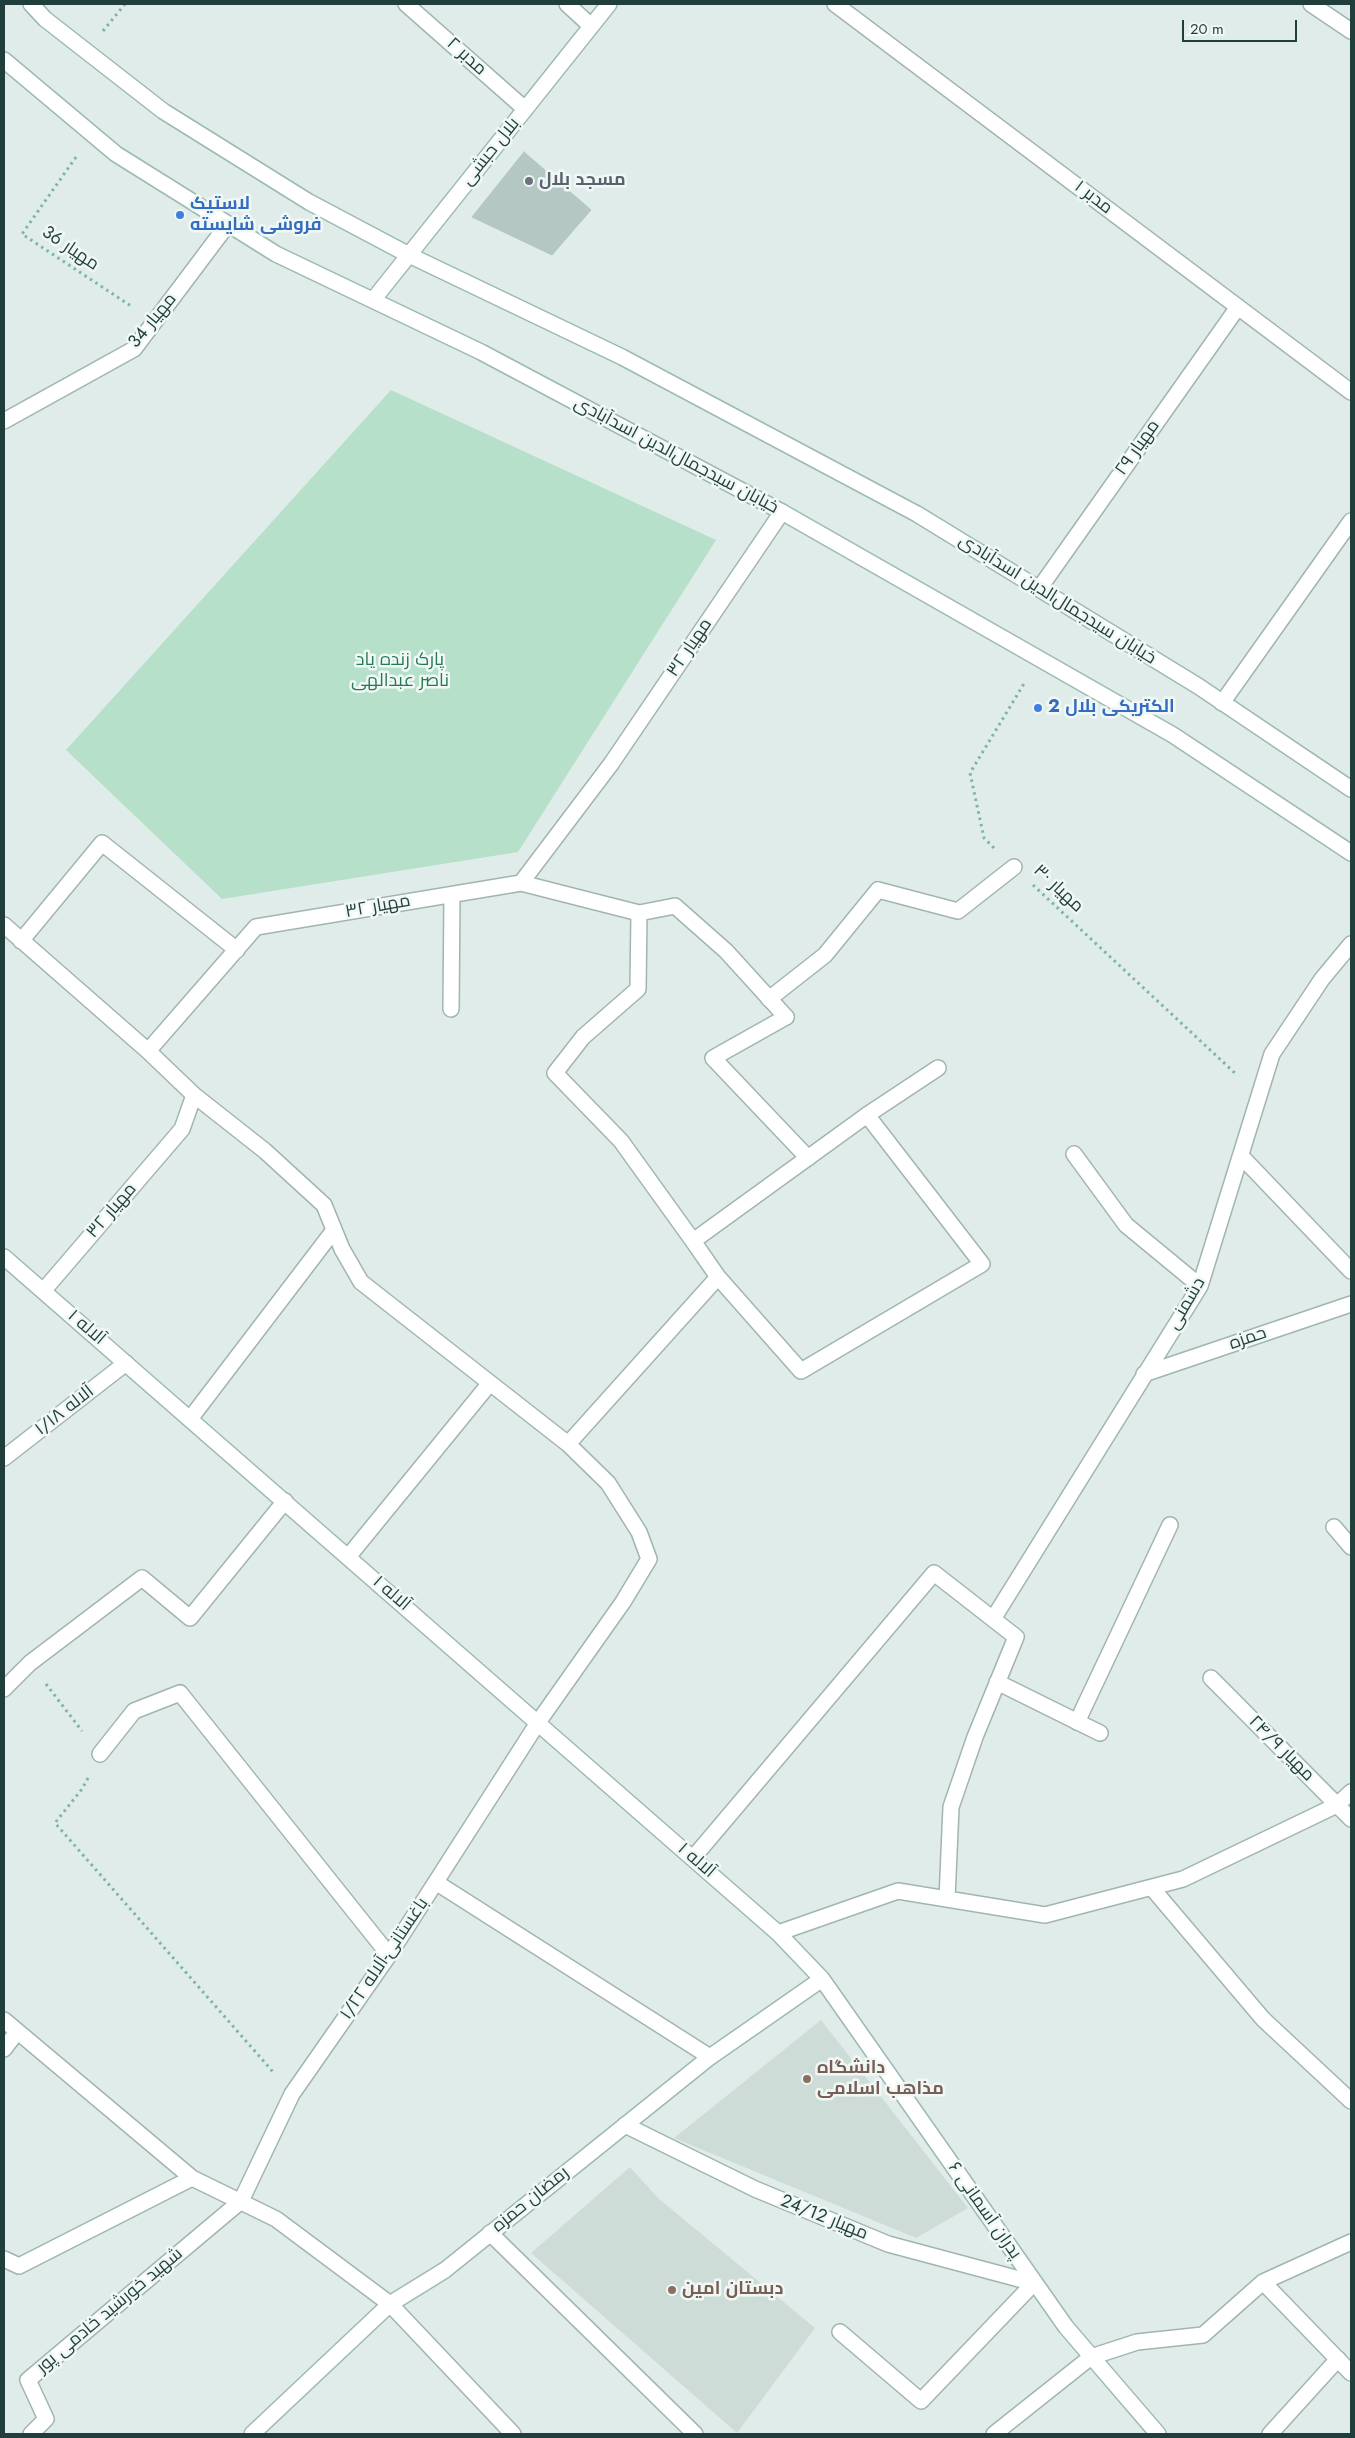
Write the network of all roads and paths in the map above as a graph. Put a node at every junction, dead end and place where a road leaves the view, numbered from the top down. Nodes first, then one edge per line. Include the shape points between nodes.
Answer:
1 (31, 4) edge
2 (125, 4) edge
3 (406, 4) edge
4 (567, 4) edge
5 (609, 4) edge
6 (835, 4) edge
7 (1311, 4) edge
8 (591, 26) junction
9 (1351, 31) edge
10 (87, 52) junction
11 (4, 60) edge
12 (525, 109) junction
13 (92, 134) junction
14 (228, 224) junction
15 (409, 255) junction
16 (373, 300) junction
17 (1238, 307) junction
18 (154, 322) junction
19 (1351, 392) edge
20 (4, 421) edge
21 (782, 512) junction
22 (1351, 521) edge
23 (1039, 589) junction
24 (1039, 659) junction
25 (1222, 703) junction
26 (1351, 789) edge
27 (1351, 853) edge
28 (1014, 867) junction
29 (521, 883) junction
30 (452, 895) junction
31 (639, 913) junction
32 (4, 925) edge
33 (21, 941) junction
34 (1351, 944) edge
35 (237, 950) junction
36 (769, 999) junction
37 (451, 1009) dead end
38 (148, 1051) junction
39 (938, 1068) dead end
40 (194, 1095) junction
41 (1259, 1096) junction
42 (867, 1115) junction
43 (1074, 1154) dead end
44 (1241, 1156) junction
45 (808, 1158) junction
46 (334, 1230) junction
47 (693, 1241) junction
48 (4, 1257) edge
49 (1351, 1271) edge
50 (718, 1277) junction
51 (1200, 1286) junction
52 (44, 1290) junction
53 (1351, 1304) edge
54 (126, 1363) junction
55 (1144, 1374) junction
56 (490, 1383) junction
57 (190, 1419) junction
58 (568, 1444) junction
59 (4, 1458) edge
60 (285, 1501) junction
61 (1170, 1525) dead end
62 (1334, 1526) dead end
63 (1351, 1547) edge
64 (348, 1557) junction
65 (993, 1619) junction
66 (30, 1663) junction
67 (1211, 1678) dead end
68 (997, 1682) junction
69 (4, 1689) edge
70 (538, 1721) junction
71 (1077, 1722) junction
72 (1100, 1733) dead end
73 (100, 1754) junction
74 (1351, 1792) edge
75 (1337, 1804) junction
76 (1351, 1819) edge
77 (693, 1858) junction
78 (437, 1883) junction
79 (1152, 1888) junction
80 (947, 1899) junction
81 (778, 1933) junction
82 (389, 1955) junction
83 (822, 1979) junction
84 (4, 2020) edge
85 (17, 2032) junction
86 (4, 2049) edge
87 (710, 2057) junction
88 (292, 2094) junction
89 (1351, 2101) edge
90 (624, 2125) junction
91 (192, 2178) junction
92 (241, 2201) junction
93 (490, 2234) junction
94 (1351, 2242) edge
95 (4, 2259) edge
96 (1263, 2282) junction
97 (1034, 2283) junction
98 (390, 2304) junction
99 (840, 2332) dead end
100 (1091, 2356) junction
101 (1338, 2359) junction
102 (1351, 2372) edge
103 (31, 2434) edge
104 (252, 2434) edge
105 (513, 2434) edge
106 (695, 2434) edge
107 (994, 2434) edge
108 (1158, 2434) edge
109 (1270, 2434) edge

1 - 10 street, خیابان سیدجمال‌الدین اسدآبادی via 44,19
2 - 10 path
3 - 12 street, مدبر ۲
4 - 8 street
5 - 8 street, بلال حبشی
6 - 17 street, مدبر ۱
7 - 9 street
8 - 12 street, بلال حبشی
10 - 15 street, خیابان سیدجمال‌الدین اسدآبادی via 163,111 309,202
11 - 13 street, خیابان سیدجمال‌الدین اسدآبادی
12 - 15 street, بلال حبشی
13 - 14 street, خیابان سیدجمال‌الدین اسدآبادی via 116,154
13 - 18 path, مهیار 36 via 22,234
14 - 16 street, خیابان سیدجمال‌الدین اسدآبادی via 276,254
14 - 18 street, مهیار 34
15 - 16 street, بلال حبشی
15 - 23 street, خیابان سیدجمال‌الدین اسدآبادی via 622,357 917,514
16 - 21 street, خیابان سیدجمال‌الدین اسدآبادی via 481,352
17 - 19 street, مدبر ۱
17 - 23 street, مهیار ۲۹
18 - 20 street, مهیار 34 via 134,349
21 - 24 street, خیابان سیدجمال‌الدین اسدآبادی
21 - 29 street, مهیار ۳۲ via 610,764
22 - 25 street
23 - 25 street, خیابان سیدجمال‌الدین اسدآبادی
24 - 27 street, خیابان سیدجمال‌الدین اسدآبادی via 1173,735
24 - 28 path, مهیار ۳۰ via 970,773 984,838
25 - 26 street, خیابان سیدجمال‌الدین اسدآبادی
28 - 36 street via 958,911 878,890 825,955
28 - 41 path, مهیار ۳۰
29 - 30 street, مهیار ۳۲
29 - 31 street
30 - 35 street, مهیار ۳۲ via 256,927
30 - 37 street
31 - 36 street via 675,906 726,951
31 - 47 street via 638,989 583,1037 555,1073 621,1141
32 - 33 street
33 - 35 street via 102,843
33 - 38 street
34 - 41 street, دشمنی via 1322,979 1272,1054
35 - 38 street, مهیار ۳۲
36 - 45 street via 786,1017 713,1058
38 - 40 street
39 - 42 street
40 - 46 street via 324,1205
40 - 52 street, مهیار ۳۲ via 182,1129
41 - 44 street, دشمنی
42 - 45 street
42 - 50 street via 982,1264 801,1371
43 - 51 street via 1126,1225
44 - 49 street
44 - 51 street, دشمنی
45 - 47 street
46 - 56 street via 362,1282
46 - 57 street
47 - 50 street
48 - 52 street, آلاله ۱
50 - 58 street
51 - 55 street, دشمنی
52 - 54 street, آلاله ۱
53 - 55 street, حمزه
54 - 57 street, آلاله ۱
54 - 59 street, آلاله ۱/۱۸
55 - 65 street, دشمنی
56 - 58 street
56 - 64 street
57 - 60 street, آلاله ۱
58 - 70 street, باغستانی-آلاله ۱/۲۲ via 608,1483 638,1532 649,1559 624,1602
60 - 64 street, آلاله ۱
60 - 66 street via 190,1618 142,1578
61 - 71 street
62 - 63 street
64 - 70 street, آلاله ۱
65 - 68 street via 1016,1637
65 - 77 street via 934,1573
66 - 69 street
66 - 73 path
67 - 75 street, مهیار ۲۴/۹
68 - 71 street
68 - 80 street via 951,1807
70 - 77 street, آلاله ۱
70 - 78 street, باغستانی-آلاله ۱/۲۲
71 - 72 street
73 - 82 street via 134,1711 180,1693
73 - 88 path via 82,1789 55,1823
74 - 75 street
75 - 76 street, مهیار ۲۴/۹
75 - 79 street via 1183,1879
77 - 81 street, آلاله ۱
78 - 82 street, باغستانی-آلاله ۱/۲۲
78 - 87 street
79 - 80 street via 1044,1915
79 - 89 street via 1263,2019
80 - 81 street via 898,1891
81 - 83 street, آلاله ۱
82 - 88 street, باغستانی-آلاله ۱/۲۲
83 - 87 street, رمضان حمزه
83 - 97 street, پدران آسمانی ۶
84 - 85 street
85 - 86 street
85 - 91 street
87 - 90 street, رمضان حمزه
88 - 92 street, باغستانی-آلاله ۱/۲۲
90 - 93 street, رمضان حمزه
90 - 97 street, مهیار 24/12 via 755,2189 888,2244
91 - 92 street
91 - 95 street via 19,2266
92 - 98 street via 276,2219
92 - 103 street, شهید خورشید خادمی پور via 28,2380 46,2419
93 - 98 street, رمضان حمزه via 445,2270
93 - 106 street
94 - 96 street
96 - 100 street via 1203,2335 1137,2342
96 - 101 street
97 - 99 street via 920,2401
97 - 100 street, پدران آسمانی ۶
98 - 104 street, رمضان حمزه
98 - 105 street
100 - 107 street
100 - 108 street, پدران آسمانی ۶
101 - 102 street
101 - 109 street

